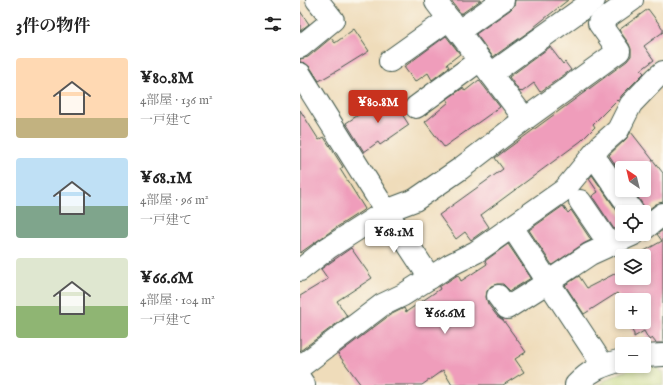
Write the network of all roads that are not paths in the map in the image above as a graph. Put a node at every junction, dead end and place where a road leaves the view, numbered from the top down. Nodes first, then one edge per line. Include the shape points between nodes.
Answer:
1 (316, 0) edge
2 (439, 0) edge
3 (502, 0) edge
4 (594, 0) edge
5 (632, 0) edge
6 (604, 8) edge
7 (454, 25) junction
8 (300, 47) edge
9 (390, 61) dead end
10 (485, 67) junction
11 (663, 72) edge
12 (300, 74) edge
13 (416, 107) dead end
14 (524, 119) junction
15 (593, 155) junction
16 (580, 201) dead end
17 (628, 205) edge
18 (386, 211) junction
19 (663, 214) edge
20 (651, 223) edge
21 (512, 227) junction
22 (619, 241) edge
23 (610, 245) junction
24 (300, 270) edge
25 (430, 278) junction
26 (548, 282) junction
27 (498, 296) dead end
28 (663, 355) edge
29 (651, 356) edge
30 (612, 363) edge
31 (300, 367) edge
32 (300, 379) edge
33 (304, 385) edge
34 (576, 385) edge

1 - 8 street via 333,20
2 - 7 street via 436,2
3 - 7 street
4 - 10 street
5 - 6 street
6 - 14 street via 599,23 619,51
7 - 9 street
7 - 10 street
10 - 13 street
10 - 14 street
11 - 15 street via 631,104 618,130
12 - 18 street
14 - 18 street via 415,200
15 - 17 street
15 - 21 street via 564,190
16 - 23 street
18 - 24 street via 328,248
18 - 25 street
19 - 20 street
21 - 25 street via 476,252
21 - 26 street
22 - 23 street
23 - 26 street via 590,254
25 - 31 street via 382,305
26 - 27 street via 507,308
26 - 30 street
28 - 29 street
30 - 34 street
32 - 33 street

